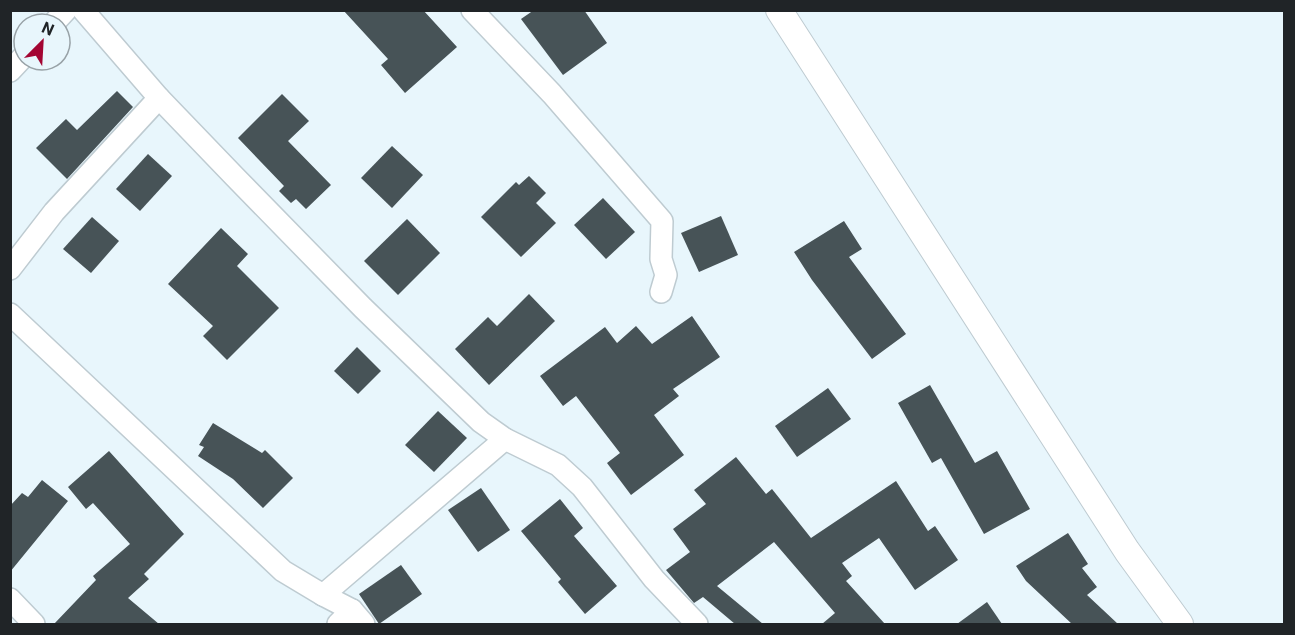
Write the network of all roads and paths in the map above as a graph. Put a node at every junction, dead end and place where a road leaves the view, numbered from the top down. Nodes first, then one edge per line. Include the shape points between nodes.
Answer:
1 (83, 10) edge
2 (472, 10) edge
3 (779, 10) edge
4 (159, 98) junction
5 (10, 269) edge
6 (662, 292) dead end
7 (10, 314) edge
8 (506, 439) junction
9 (323, 595) junction
10 (10, 600) edge
11 (352, 620) edge
12 (34, 624) edge
13 (697, 624) edge
14 (1180, 624) edge

1 - 4 street
2 - 6 street via 552,94 662,221 661,260 666,275
3 - 14 street via 1127,550
4 - 5 street via 54,212
4 - 8 street via 363,308 481,422
7 - 9 street via 283,571
8 - 9 street
8 - 13 street via 558,465 582,487 654,579
9 - 11 street
10 - 12 street

